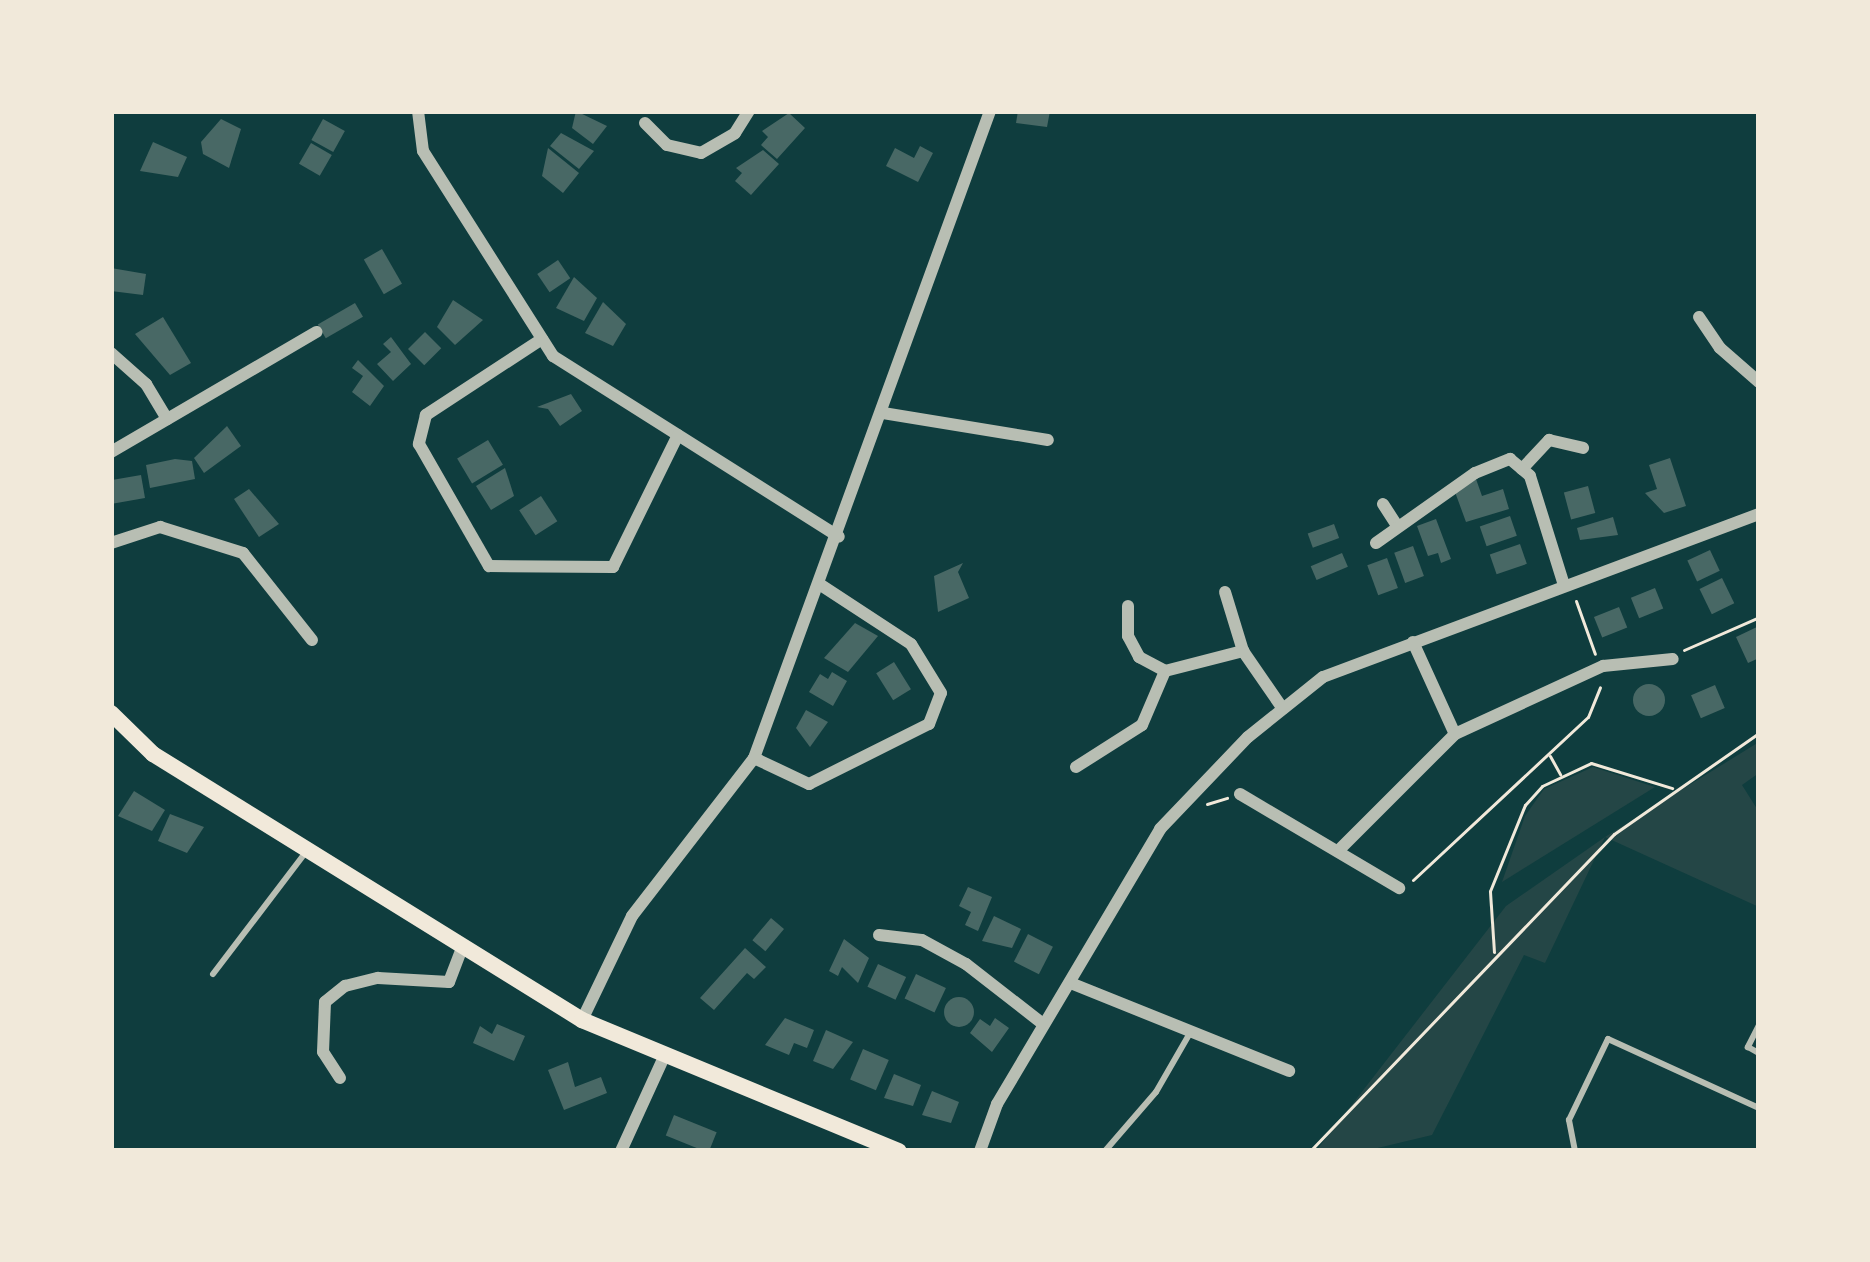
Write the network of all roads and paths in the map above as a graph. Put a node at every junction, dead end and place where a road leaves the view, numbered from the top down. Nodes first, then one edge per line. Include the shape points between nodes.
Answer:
1 (418, 111) edge
2 (749, 111) edge
3 (990, 111) edge
4 (645, 123) dead end
5 (1700, 316) dead end
6 (316, 332) dead end
7 (542, 339) junction
8 (111, 353) edge
9 (1759, 382) edge
10 (883, 413) junction
11 (167, 419) junction
12 (678, 435) junction
13 (1048, 440) dead end
14 (1583, 448) dead end
15 (111, 452) edge
16 (1522, 469) junction
17 (1382, 504) dead end
18 (1759, 514) edge
19 (1398, 527) junction
20 (839, 537) junction
21 (111, 543) edge
22 (1376, 543) dead end
23 (1567, 584) junction
24 (820, 585) junction
25 (1226, 592) dead end
26 (1128, 606) dead end
27 (1759, 617) edge
28 (312, 640) dead end
29 (1413, 642) junction
30 (1243, 651) junction
31 (1673, 659) joint
32 (1600, 668) junction
33 (1165, 671) junction
34 (1283, 709) junction
35 (111, 713) edge
36 (1759, 733) edge
37 (1455, 734) junction
38 (1550, 754) junction
39 (754, 758) junction
40 (1076, 767) dead end
41 (1560, 775) junction
42 (1672, 788) junction
43 (1240, 794) dead end
44 (1341, 848) junction
45 (306, 852) junction
46 (1399, 889) joint
47 (879, 935) dead end
48 (461, 951) junction
49 (1494, 954) junction
50 (213, 974) dead end
51 (1073, 984) junction
52 (582, 1020) junction
53 (1043, 1024) junction
54 (1759, 1025) edge
55 (1190, 1033) junction
56 (1759, 1053) edge
57 (665, 1055) junction
58 (1289, 1071) dead end
59 (340, 1078) dead end
60 (1759, 1108) edge
61 (621, 1151) edge
62 (899, 1151) edge
63 (980, 1151) edge
64 (1105, 1151) edge
65 (1310, 1151) edge
66 (1575, 1151) edge

1 - 7 street via 423,151
2 - 4 street via 721,146 701,153 667,145
3 - 10 street
5 - 9 street via 1720,348
6 - 11 street
7 - 12 street via 554,356
7 - 12 street via 426,415 419,444 489,566 613,567
8 - 11 street via 146,384
10 - 13 street
10 - 20 street
11 - 15 street
12 - 20 street
14 - 16 street via 1549,440
16 - 19 street via 1510,459 1475,472
16 - 23 street
17 - 19 street
18 - 23 street
19 - 22 street
20 - 24 street
21 - 28 street via 160,527 243,553
23 - 29 street
23 - 32 path
24 - 39 street
24 - 39 street via 911,644 941,692 929,724 809,784
25 - 30 street
26 - 33 street via 1128,636 1139,656
27 - 31 path
29 - 34 street via 1323,677
29 - 37 street
30 - 33 street
30 - 34 street
31 - 32 street
32 - 37 street
32 - 38 path via 1588,717
33 - 40 street via 1142,725
34 - 51 street via 1160,829
35 - 45 main road via 153,754
36 - 42 path
37 - 44 street
38 - 41 path
38 - 46 path via 1432,868
39 - 52 street via 632,916
41 - 42 path via 1592,764
41 - 49 path via 1525,805 1490,891
42 - 49 path
43 - 44 street via 1269,818
44 - 46 street
45 - 48 main road
45 - 50 lane
47 - 53 street via 922,940
48 - 52 main road
48 - 59 street via 449,982 378,978 345,986 326,1002 323,1052
49 - 65 path
51 - 53 street
51 - 55 street
52 - 57 main road
53 - 63 street
54 - 56 lane via 1748,1047
55 - 58 street
55 - 64 lane via 1156,1092
57 - 61 street
57 - 62 main road
60 - 66 lane via 1608,1039 1569,1120

